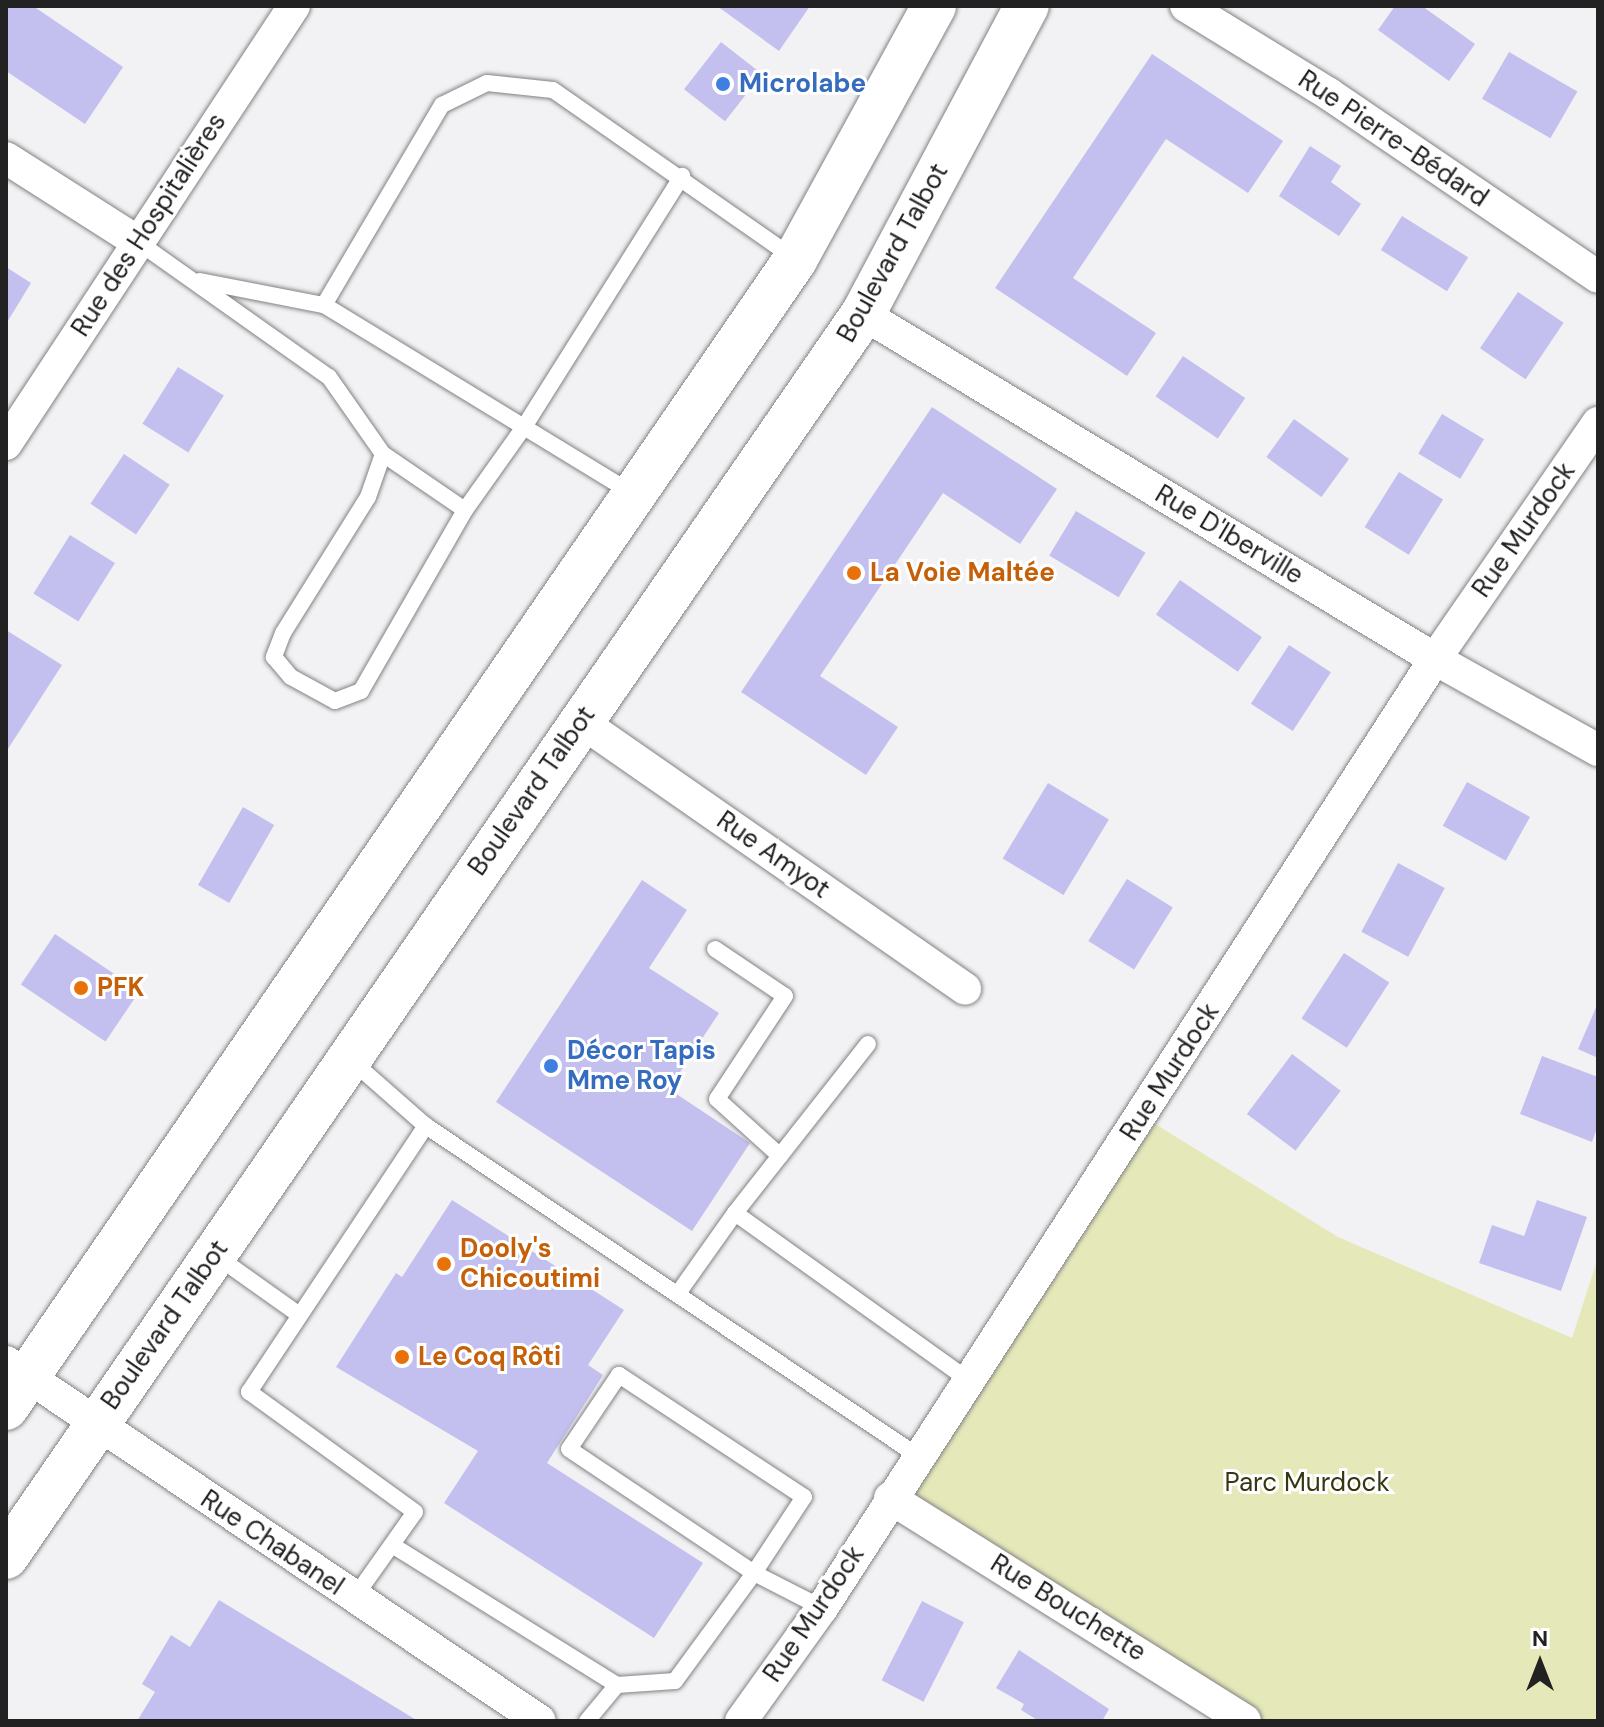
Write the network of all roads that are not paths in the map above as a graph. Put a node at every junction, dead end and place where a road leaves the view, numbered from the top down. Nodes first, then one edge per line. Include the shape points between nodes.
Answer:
1 (294, 6) edge
2 (934, 6) edge
3 (1027, 6) edge
4 (1186, 6) edge
5 (6, 158) edge
6 (682, 176) junction
7 (138, 242) junction
8 (795, 260) junction
9 (1598, 277) edge
10 (196, 280) junction
11 (324, 305) junction
12 (863, 314) junction
13 (1598, 423) edge
14 (524, 427) junction
15 (6, 444) edge
16 (383, 454) junction
17 (634, 494) junction
18 (465, 510) junction
19 (1435, 659) junction
20 (580, 721) junction
21 (1598, 750) edge
22 (715, 949) dead end
23 (965, 989) dead end
24 (868, 1044) dead end
25 (349, 1058) junction
26 (426, 1126) junction
27 (780, 1156) junction
28 (735, 1213) junction
29 (214, 1254) junction
30 (679, 1292) junction
31 (298, 1314) junction
32 (968, 1380) junction
33 (13, 1382) edge
34 (97, 1423) junction
35 (918, 1456) junction
36 (890, 1498) junction
37 (392, 1545) junction
38 (6, 1557) edge
39 (754, 1573) junction
40 (354, 1598) junction
41 (822, 1608) junction
42 (617, 1685) junction
43 (540, 1721) edge
44 (587, 1721) edge
45 (741, 1721) edge
46 (1245, 1721) edge

1 - 7 street, Rue des Hospitalières
2 - 8 main road
3 - 12 main road, Boulevard Talbot
4 - 9 street, Rue Pierre-Bédard via 1329,94
5 - 7 street
6 - 8 lane
6 - 11 lane via 553,90 487,83 442,105
6 - 14 lane
7 - 10 lane
7 - 15 street, Rue des Hospitalières
8 - 17 main road
10 - 11 lane
10 - 16 lane via 329,377
11 - 14 lane
12 - 19 street, Rue D'Iberville
12 - 20 main road, Boulevard Talbot
13 - 19 street, Rue Murdock
14 - 17 lane
14 - 18 lane
16 - 18 lane
16 - 18 lane via 368,497 283,633 274,657 291,677 335,701 361,691
17 - 33 main road
19 - 21 street, Rue D'Iberville
19 - 32 street, Rue Murdock
20 - 23 street, Rue Amyot
20 - 25 main road, Boulevard Talbot
22 - 27 lane via 785,996 717,1099
24 - 27 lane
25 - 26 lane
25 - 29 main road, Boulevard Talbot
26 - 30 lane
26 - 31 lane
27 - 28 lane
28 - 30 lane
28 - 32 lane
29 - 31 lane
29 - 34 main road, Boulevard Talbot
30 - 35 lane
31 - 37 lane via 249,1392 415,1512
32 - 35 street, Rue Murdock
33 - 34 street, Rue Chabanel
34 - 38 main road, Boulevard Talbot
34 - 40 street, Rue Chabanel
35 - 36 street, Rue Murdock
36 - 41 street, Rue Murdock
36 - 46 street, Rue Bouchette
37 - 40 lane
37 - 42 lane
39 - 39 lane via 569,1449 619,1375 804,1497
39 - 41 lane
39 - 42 lane via 675,1681
40 - 43 street, Rue Chabanel
41 - 45 street, Rue Murdock
42 - 44 lane

